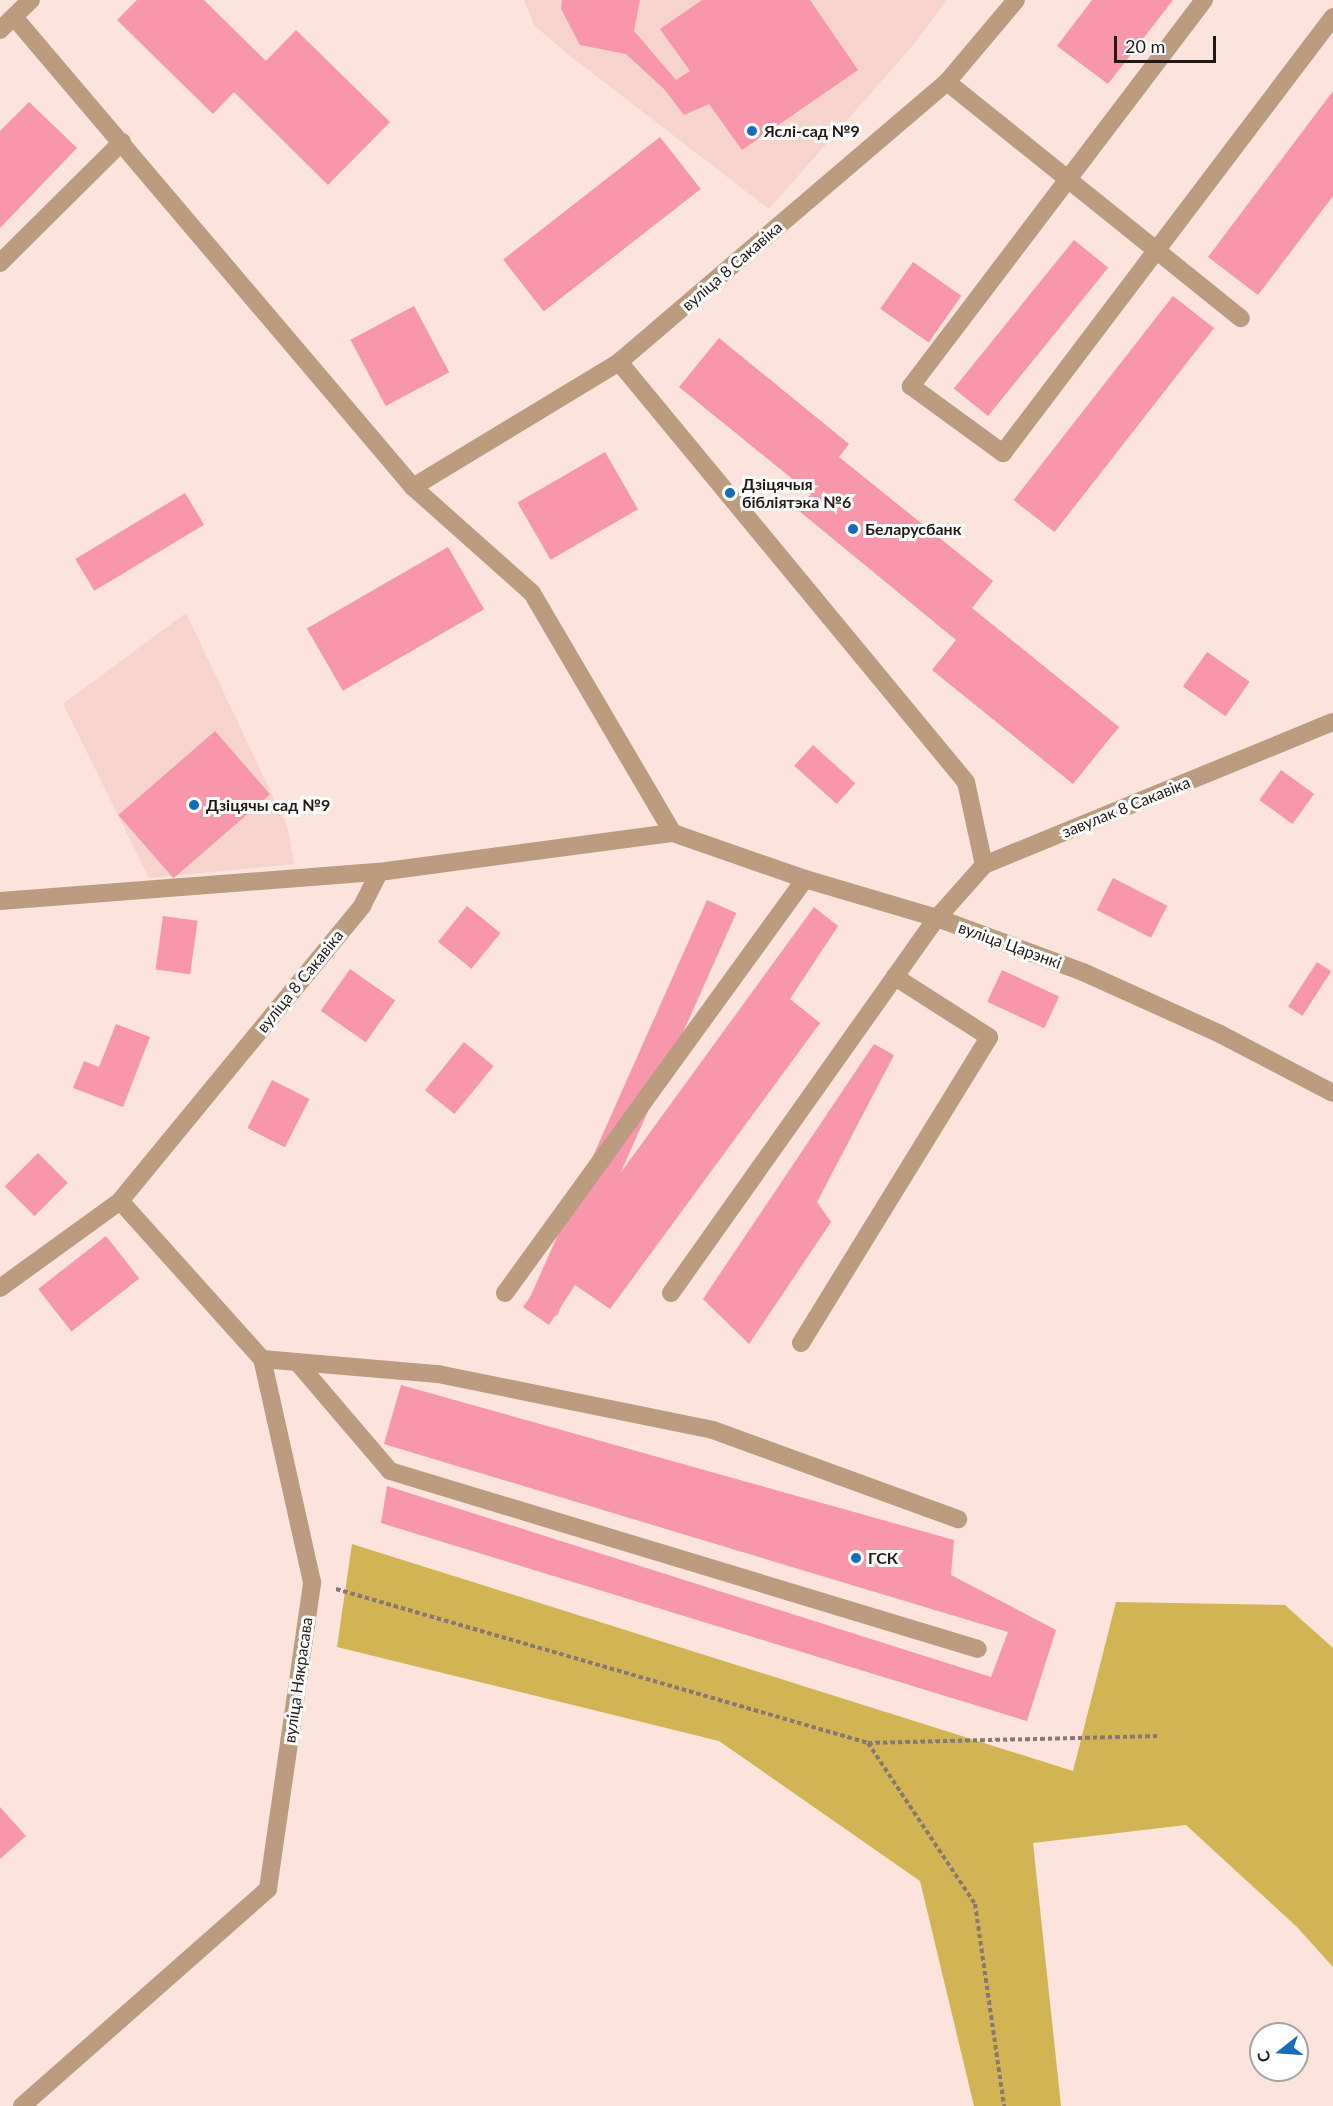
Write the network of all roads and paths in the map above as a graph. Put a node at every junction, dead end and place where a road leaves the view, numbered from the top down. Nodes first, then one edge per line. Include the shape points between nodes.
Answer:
1 (31, 0) edge
2 (1016, 0) edge
3 (1204, 0) edge
4 (14, 17) junction
5 (1333, 17) edge
6 (0, 30) edge
7 (947, 82) junction
8 (122, 142) junction
9 (1069, 180) junction
10 (1158, 251) junction
11 (0, 263) edge
12 (1241, 318) dead end
13 (619, 362) junction
14 (412, 488) junction
15 (1333, 722) edge
16 (673, 833) junction
17 (984, 865) junction
18 (379, 872) junction
19 (805, 879) junction
20 (0, 901) edge
21 (937, 918) junction
22 (895, 977) junction
23 (1333, 1093) edge
24 (120, 1201) junction
25 (0, 1288) edge
26 (505, 1293) dead end
27 (671, 1293) dead end
28 (801, 1343) dead end
29 (262, 1359) junction
30 (297, 1362) junction
31 (958, 1519) dead end
32 (312, 1582) junction
33 (978, 1649) dead end
34 (1160, 1736) dead end
35 (868, 1743) junction
36 (22, 2106) edge
37 (1004, 2106) edge

1 - 4 street
2 - 7 street, вуліца 8 Сакавіка
3 - 9 street
4 - 6 street
4 - 8 street
5 - 10 street
7 - 9 street
7 - 13 street, вуліца 8 Сакавіка
8 - 11 street
8 - 14 street
9 - 10 street
9 - 10 street via 911,386 1003,453
10 - 12 street
13 - 14 street, вуліца 8 Сакавіка
13 - 17 street via 966,782
14 - 16 street via 532,593
15 - 17 street, завулак 8 Сакавіка
16 - 18 street
16 - 19 street, вуліца Царэнкі
17 - 21 street, завулак 8 Сакавіка
18 - 20 street
18 - 24 street, вуліца 8 Сакавіка via 362,906
19 - 21 street, вуліца Царэнкі
19 - 26 street
21 - 22 street, завулак 8 Сакавіка
21 - 23 street, вуліца Царэнкі via 1083,972 1220,1034
22 - 27 street, завулак 8 Сакавіка
22 - 28 street via 989,1037
24 - 25 street, вуліца 8 Сакавіка
24 - 29 street, вуліца Някрасава
29 - 30 street
29 - 32 street, вуліца Някрасава
30 - 31 street via 438,1374 712,1430
30 - 33 street via 390,1471
32 - 35 path
32 - 36 street, вуліца Някрасава via 268,1889
34 - 35 path
35 - 37 path via 975,1904

